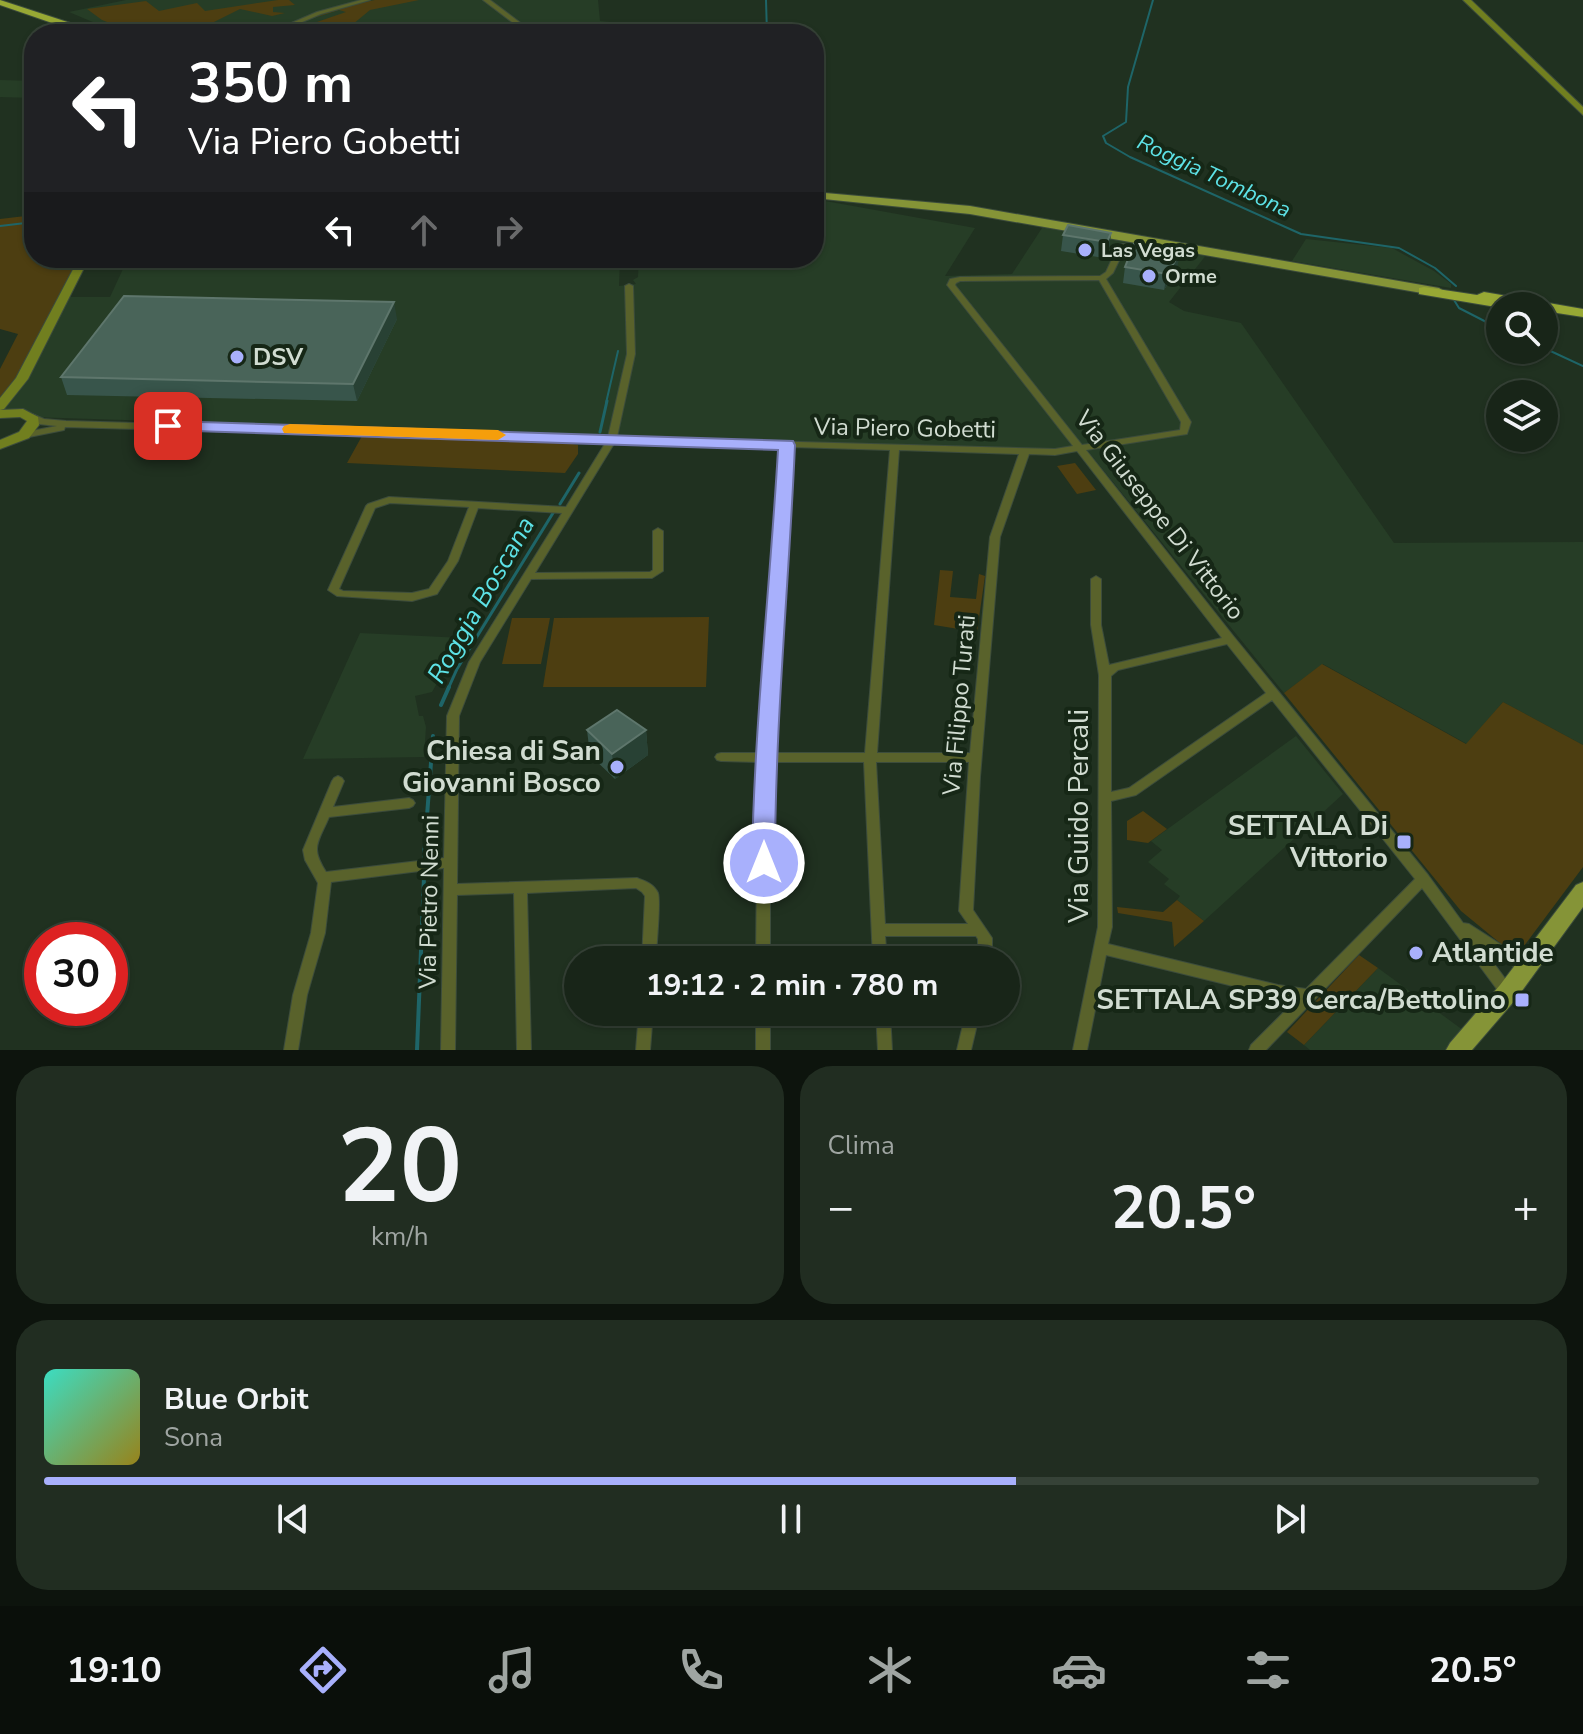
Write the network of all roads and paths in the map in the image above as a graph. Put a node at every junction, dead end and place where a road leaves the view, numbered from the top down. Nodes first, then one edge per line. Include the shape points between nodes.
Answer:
1 (367, 0) edge
2 (486, 0) edge
3 (1467, 0) edge
4 (0, 2) edge
5 (0, 10) edge
6 (45, 21) junction
7 (47, 24) edge
8 (49, 24) edge
9 (53, 24) edge
10 (56, 24) edge
11 (293, 24) edge
12 (518, 24) edge
13 (1583, 112) edge
14 (824, 196) edge
15 (1075, 229) junction
16 (1122, 246) junction
17 (1193, 250) junction
18 (79, 268) edge
19 (1102, 278) junction
20 (629, 286) dead end
21 (1424, 291) junction
22 (1484, 296) joint
23 (1486, 302) edge
24 (1558, 314) edge
25 (1583, 315) edge
26 (22, 379) junction
27 (0, 406) edge
28 (0, 414) edge
29 (26, 414) junction
30 (105, 424) junction
31 (565, 438) junction
32 (12, 440) edge
33 (612, 440) junction
34 (787, 445) junction
35 (895, 448) junction
36 (1081, 449) junction
37 (1025, 451) junction
38 (0, 453) edge
39 (601, 458) junction
40 (475, 504) junction
41 (568, 510) junction
42 (658, 531) dead end
43 (527, 576) junction
44 (1096, 579) dead end
45 (1230, 640) junction
46 (1105, 675) junction
47 (1274, 693) junction
48 (721, 757) dead end
49 (764, 758) junction
50 (870, 758) junction
51 (976, 758) junction
52 (338, 781) dead end
53 (1105, 798) junction
54 (409, 803) dead end
55 (325, 813) junction
56 (452, 862) junction
57 (324, 878) junction
58 (1423, 879) junction
59 (520, 887) junction
60 (452, 890) junction
61 (1583, 891) edge
62 (1457, 924) junction
63 (879, 930) junction
64 (980, 930) junction
65 (650, 946) edge
66 (763, 946) edge
67 (880, 946) edge
68 (987, 946) edge
69 (1103, 948) junction
70 (1526, 968) junction
71 (1508, 992) junction
72 (1309, 996) junction
73 (645, 1026) edge
74 (763, 1026) edge
75 (884, 1026) edge
76 (970, 1026) edge
77 (291, 1050) edge
78 (448, 1050) edge
79 (524, 1050) edge
80 (643, 1050) edge
81 (763, 1050) edge
82 (885, 1050) edge
83 (964, 1050) edge
84 (1080, 1050) edge
85 (1256, 1050) edge
86 (1458, 1050) edge

1 - 11 street
2 - 12 street
3 - 13 main road
4 - 6 highway
5 - 6 highway
6 - 7 highway
6 - 8 highway
6 - 9 highway
6 - 10 highway
14 - 15 main road via 970,210
15 - 16 street via 1116,239
15 - 17 main road
16 - 17 street
16 - 19 street
17 - 21 main road
18 - 26 main road
19 - 36 street, Via Piero Gobetti via 1187,430
19 - 36 street, Via Giuseppe Di Vittorio via 951,283
20 - 33 street, Via Pietro Nenni via 631,354
21 - 22 main road
21 - 23 highway
22 - 25 highway
24 - 25 highway
26 - 27 main road
26 - 29 main road via 16,406
28 - 29 main road
29 - 30 street via 49,422
29 - 32 main road via 33,425
30 - 31 street, Via Piero Gobetti
30 - 32 street via 42,430
31 - 33 street, Via Piero Gobetti
31 - 39 street via 590,444
32 - 38 main road
33 - 34 street, Via Piero Gobetti
33 - 39 street, Via Pietro Nenni
34 - 35 street, Via Piero Gobetti
34 - 49 street
35 - 37 street, Via Piero Gobetti
35 - 50 street
36 - 37 street, Via Piero Gobetti
36 - 45 street, Via Giuseppe Di Vittorio
37 - 51 street, Via Filippo Turati via 995,537
39 - 41 street, Via Pietro Nenni
40 - 40 street via 453,561 433,592 412,597 333,590 367,513 379,501
40 - 41 street
41 - 43 street, Via Pietro Nenni
42 - 43 street via 658,571 652,575
43 - 56 street, Via Pietro Nenni via 475,662 453,716
44 - 46 street, Via Guido Percali via 1096,625
45 - 46 street via 1114,667
45 - 47 street, Via Giuseppe Di Vittorio
46 - 53 street, Via Guido Percali
47 - 53 street via 1132,792
47 - 58 street, Via Giuseppe Di Vittorio
48 - 49 street
49 - 50 street
49 - 66 street
50 - 51 street
50 - 63 street
51 - 64 street, Via Filippo Turati via 965,899 966,911
52 - 55 street
53 - 69 street, Via Guido Percali
54 - 55 street
55 - 57 street via 309,850
56 - 57 street
56 - 60 street, Via Pietro Nenni
57 - 77 street via 318,933
58 - 62 street, Via Giuseppe Di Vittorio
58 - 72 street
59 - 60 street
59 - 65 street via 623,881 642,885 652,900
59 - 79 street
60 - 78 street, Via Pietro Nenni
61 - 70 main road
62 - 70 street, Via Giuseppe Di Vittorio
62 - 71 street, Via Giuseppe Di Vittorio
63 - 64 street
63 - 67 street
64 - 68 street, Via Filippo Turati
69 - 72 street
69 - 84 street, Via Guido Percali
70 - 71 main road
71 - 86 main road
72 - 85 street
73 - 80 street
74 - 81 street
75 - 82 street
76 - 83 street

